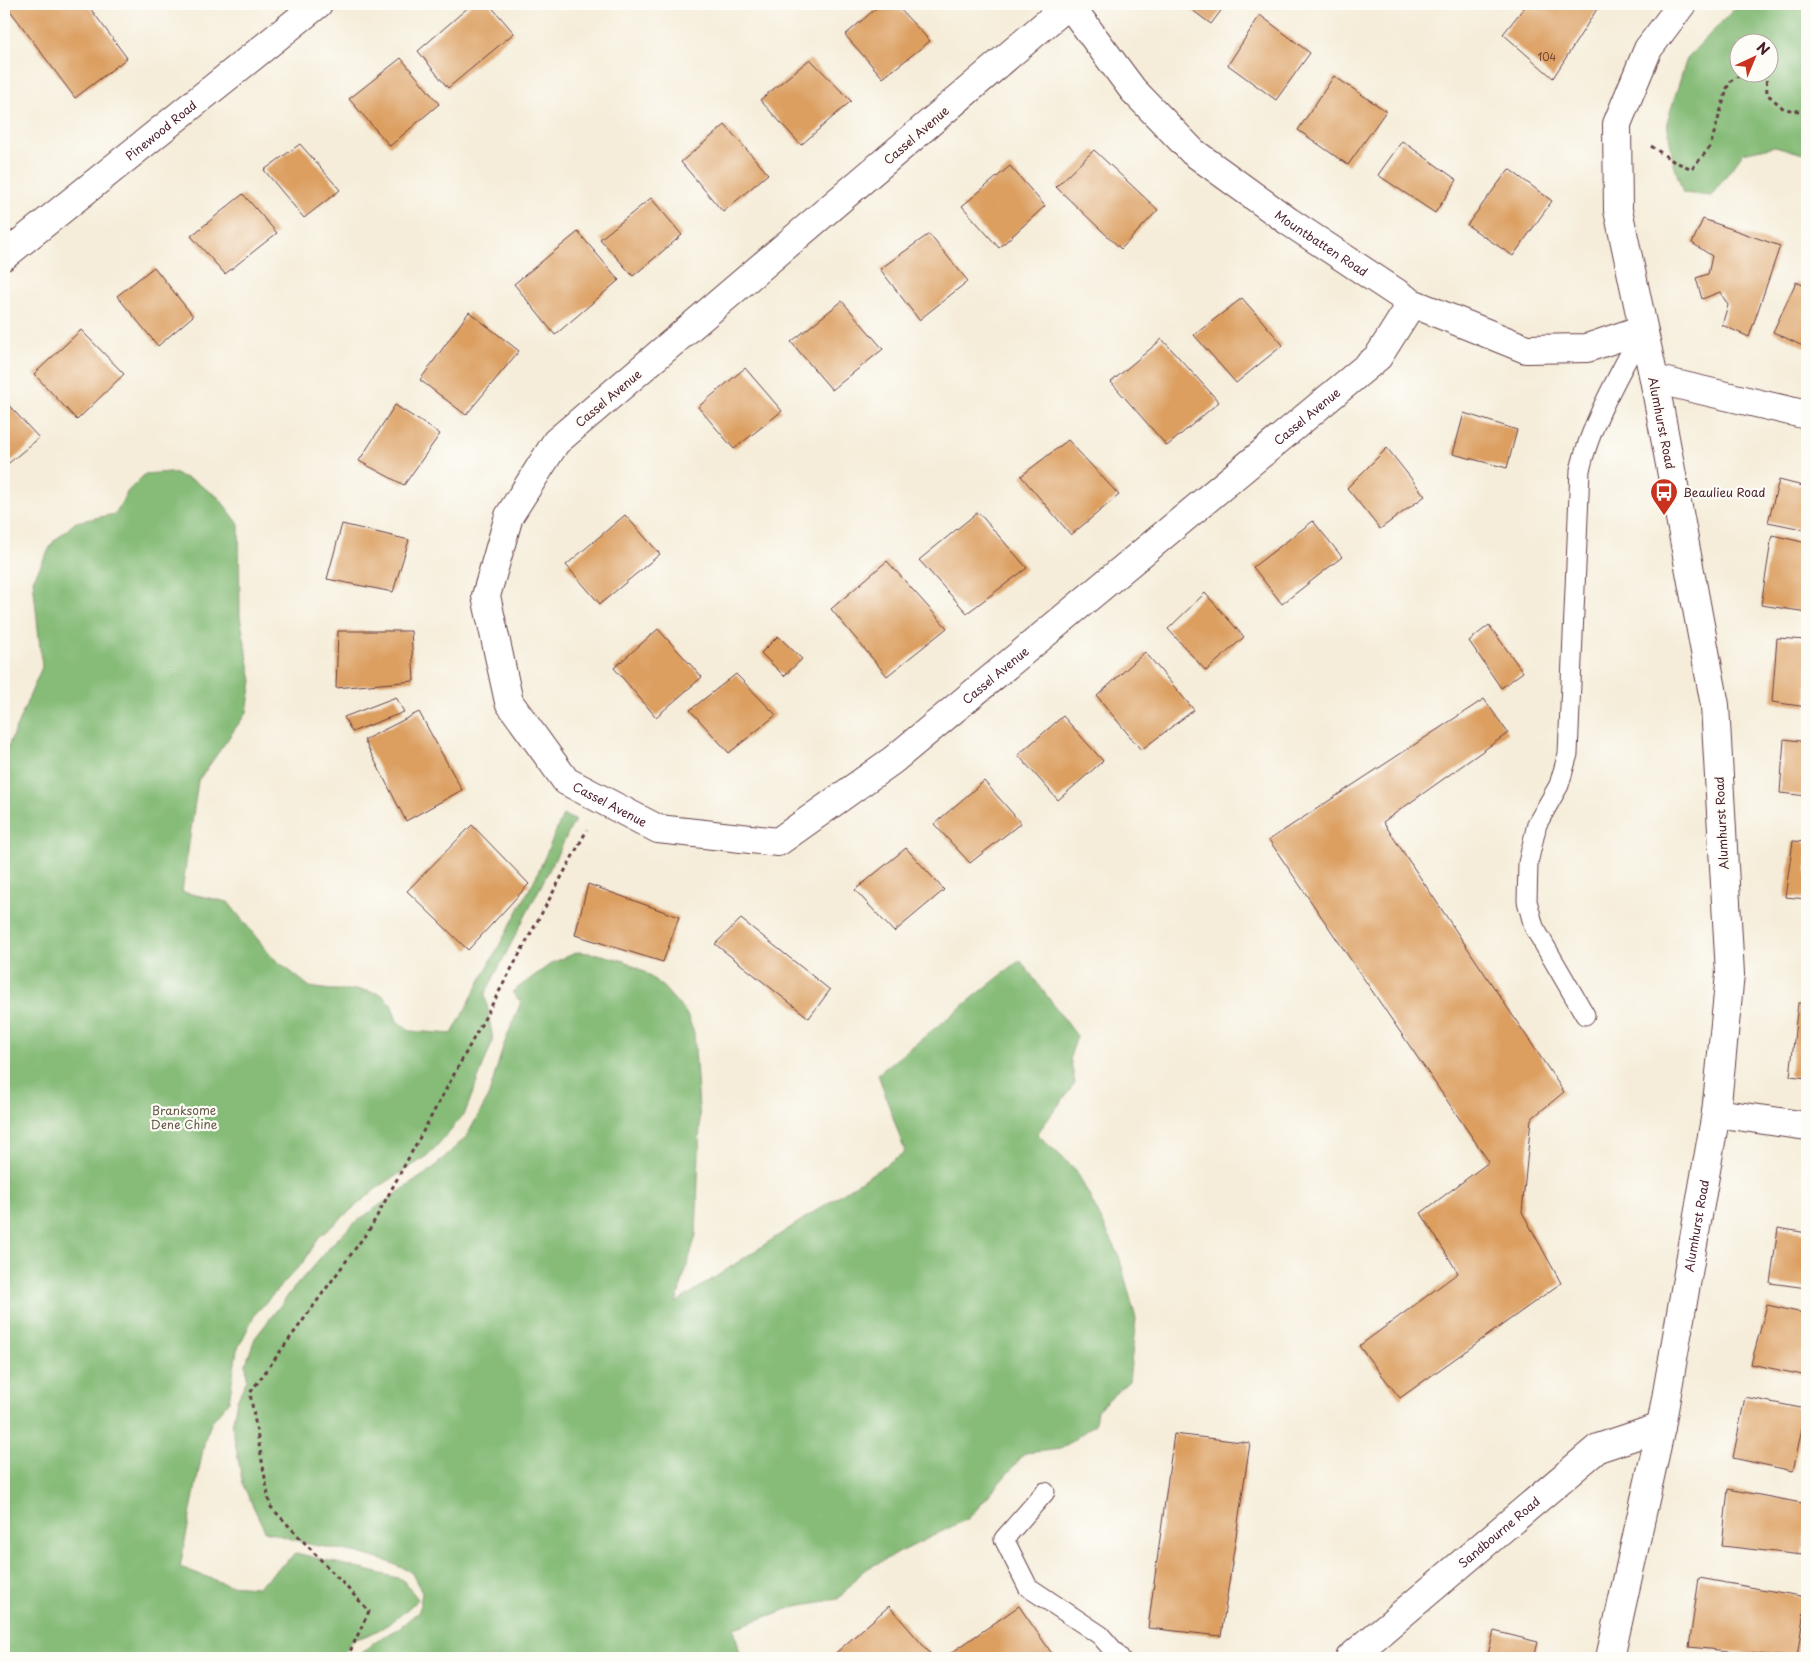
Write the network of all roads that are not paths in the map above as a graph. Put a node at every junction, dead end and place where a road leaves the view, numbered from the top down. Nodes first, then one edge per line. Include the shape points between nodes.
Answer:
1 (318, 4) edge
2 (1069, 4) edge
3 (1682, 4) edge
4 (4, 256) edge
5 (1412, 302) junction
6 (1643, 329) junction
7 (1654, 379) junction
8 (1807, 415) edge
9 (1585, 1015) dead end
10 (1716, 1113) junction
11 (1807, 1126) edge
12 (1661, 1427) junction
13 (1045, 1492) dead end
14 (1120, 1658) edge
15 (1350, 1658) edge
16 (1610, 1658) edge

1 - 4 street, Pinewood Road
2 - 5 street, Mountbatten Road via 1133,90 1194,152 1288,221
2 - 5 street, Cassel Avenue via 556,442 509,516 486,596 509,702 566,781 658,829 778,842 893,760 1378,358
3 - 6 street, Alumhurst Road via 1648,49 1617,124 1618,210
5 - 6 street, Mountbatten Road via 1526,349 1587,348
6 - 7 street, Alumhurst Road
6 - 9 lane via 1596,420 1580,470 1568,754 1559,785 1537,824 1528,863 1527,901 1534,927
7 - 8 street
7 - 10 street, Alumhurst Road via 1715,704 1730,974
10 - 11 street
10 - 12 street, Alumhurst Road
12 - 15 street, Sandbourne Road via 1598,1448
12 - 16 street, Alumhurst Road
13 - 14 lane via 1004,1539 1028,1587 1100,1635

